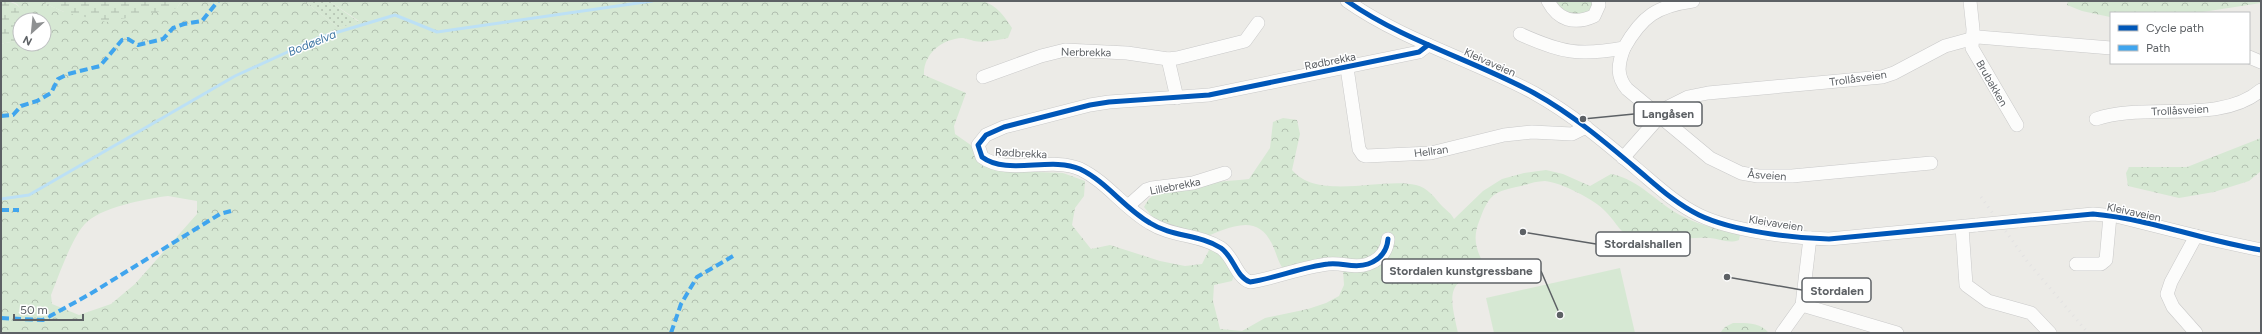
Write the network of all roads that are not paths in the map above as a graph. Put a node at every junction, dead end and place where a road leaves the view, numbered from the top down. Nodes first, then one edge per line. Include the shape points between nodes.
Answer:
1 (1347, 1) edge
2 (1548, 1) edge
3 (1598, 1) edge
4 (1693, 1) edge
5 (1970, 1) edge
6 (1258, 23) dead end
7 (1520, 34) dead end
8 (1971, 38) junction
9 (1428, 45) junction
10 (1624, 48) junction
11 (2110, 48) edge
12 (2250, 57) edge
13 (1168, 59) junction
14 (2261, 62) edge
15 (1347, 68) junction
16 (983, 77) dead end
17 (2261, 90) edge
18 (1177, 98) junction
19 (1659, 117) junction
20 (2096, 119) dead end
21 (2017, 125) dead end
22 (1586, 127) junction
23 (1623, 158) junction
24 (1931, 163) dead end
25 (1225, 173) dead end
26 (1128, 206) junction
27 (2110, 216) junction
28 (1962, 227) junction
29 (2196, 236) junction
30 (1810, 238) junction
31 (1388, 240) dead end
32 (2261, 250) edge
33 (2076, 264) dead end
34 (1802, 305) junction
35 (1782, 333) edge
36 (1897, 333) edge
37 (2050, 333) edge
38 (2196, 333) edge

1 - 9 street, Kleivaveien
2 - 3 street via 1554,12 1574,21 1594,16
4 - 10 street, Åsveien via 1666,6 1647,17
5 - 8 street via 1973,29
6 - 13 street, Nerbrekka via 1249,39 1241,43
7 - 10 street via 1560,51 1600,52
8 - 11 street, Trollåsveien
8 - 19 street, Trollåsveien via 1945,46 1882,77 1708,93 1677,101
8 - 21 street, Brubakken via 1972,48
9 - 15 street, Rødbrekka via 1419,52
9 - 22 street, Kleivaveien via 1527,90
10 - 19 street, Åsveien via 1619,62 1620,79
12 - 14 street
13 - 16 street, Nerbrekka via 1127,53 1065,50
13 - 18 street
15 - 18 street, Rødbrekka
15 - 22 street, Hellran via 1359,149 1366,156 1432,153 1504,135 1532,132 1572,134
17 - 20 street, Trollåsveien via 2255,96 2211,109 2117,114
18 - 26 street, Rødbrekka via 1090,105 1004,127 986,134 978,144 982,157 993,164 1065,166 1079,169 1097,180
19 - 23 street, Trollåsveien
19 - 24 street, Åsveien via 1710,158 1742,173 1758,176 1792,176
22 - 23 street, Kleivaveien
23 - 30 street, Kleivaveien via 1669,196 1700,215 1736,226
25 - 26 street, Lillebrekka via 1193,183 1146,190
26 - 31 street, Rødbrekka via 1150,224 1204,240 1222,249 1232,258 1241,276 1250,282 1329,264 1369,264 1386,250
27 - 28 street, Kleivaveien, bridge via 2093,214
27 - 29 street, Kleivaveien
27 - 33 street via 2106,260 2101,264
28 - 30 street, Kleivaveien via 1829,239
28 - 37 street via 1966,285 1988,301 2031,313
29 - 32 street, Kleivaveien
29 - 38 street via 2167,294 2173,308
30 - 34 street
34 - 35 street
34 - 36 street

